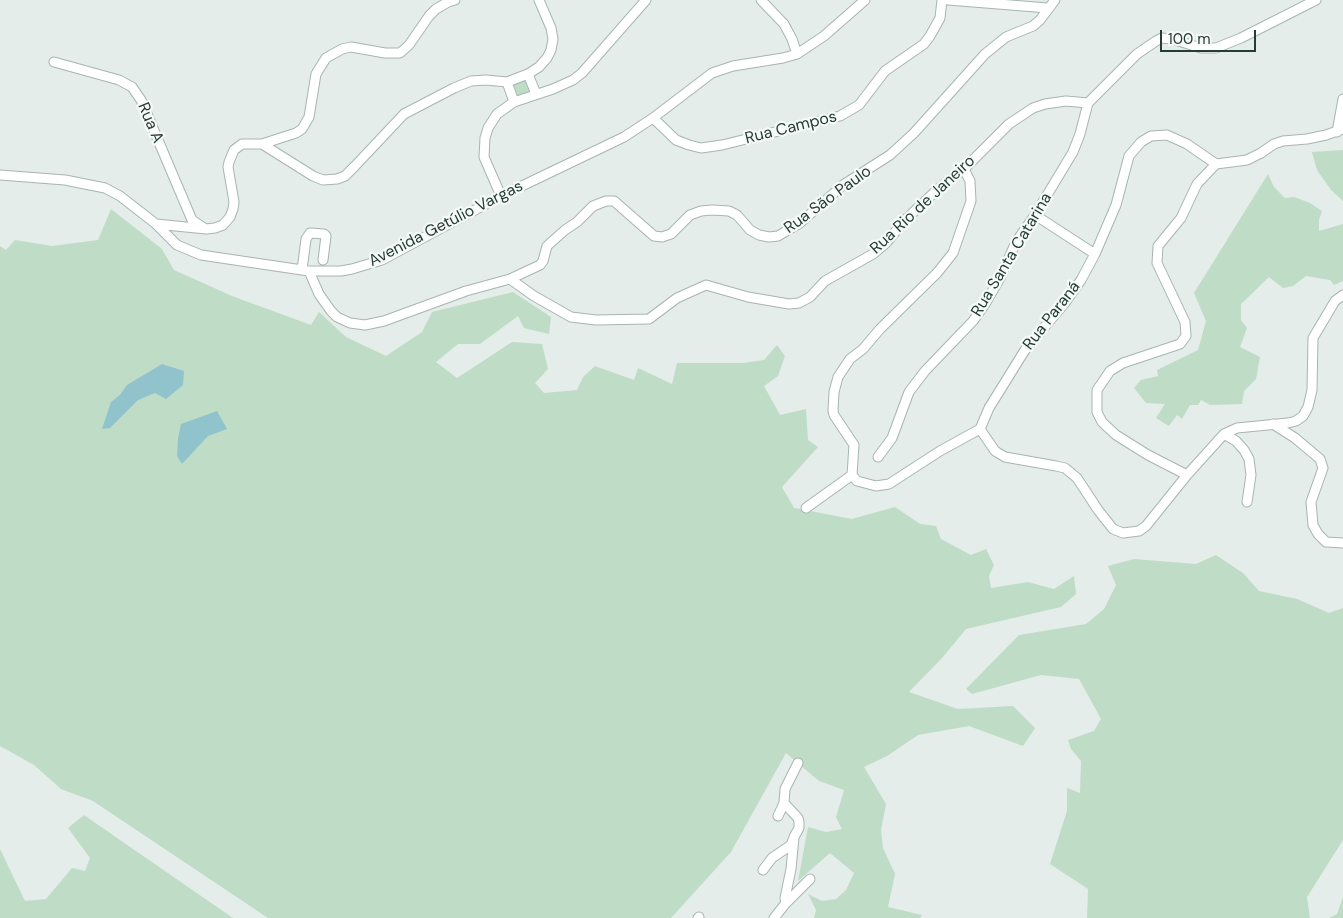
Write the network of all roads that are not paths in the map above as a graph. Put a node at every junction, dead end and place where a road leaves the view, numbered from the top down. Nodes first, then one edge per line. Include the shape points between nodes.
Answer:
1 (455, 0) edge
2 (539, 0) edge
3 (646, 0) edge
4 (761, 0) edge
5 (864, 0) edge
6 (942, 0) edge
7 (948, 0) edge
8 (1054, 0) edge
9 (1316, 0) edge
10 (1048, 8) junction
11 (797, 54) junction
12 (54, 62) dead end
13 (528, 74) junction
14 (506, 82) junction
15 (536, 94) junction
16 (1343, 99) edge
17 (514, 102) junction
18 (1088, 102) junction
19 (653, 118) junction
20 (1340, 130) edge
21 (262, 144) junction
22 (1216, 164) junction
23 (964, 169) junction
24 (0, 175) edge
25 (501, 196) junction
26 (1035, 215) junction
27 (156, 224) junction
28 (206, 229) junction
29 (1095, 254) junction
30 (323, 260) dead end
31 (306, 270) junction
32 (510, 279) junction
33 (1343, 295) edge
34 (1335, 301) junction
35 (1343, 307) edge
36 (1273, 424) junction
37 (980, 429) junction
38 (1224, 434) junction
39 (878, 456) dead end
40 (852, 475) junction
41 (1187, 475) junction
42 (1247, 502) dead end
43 (806, 508) dead end
44 (1343, 543) edge
45 (798, 763) dead end
46 (784, 803) junction
47 (778, 816) dead end
48 (794, 837) junction
49 (763, 870) dead end
50 (810, 879) dead end
51 (786, 903) junction
52 (774, 918) edge

1 - 21 street via 428,16 400,53 351,48 326,58 316,74 309,116 302,129
2 - 13 street via 553,39 547,58
3 - 15 street via 582,73 564,85
4 - 11 street via 784,24
5 - 11 street, Avenida Getúlio Vargas via 824,36
6 - 19 street, Rua Campos via 940,18 924,44 885,71 859,105 840,116 701,148 676,140
7 - 10 street
8 - 10 street, Rua São Paulo
9 - 18 street via 1216,48 1201,48 1162,38 1137,54
10 - 32 street, Rua São Paulo via 1033,26 1006,37 986,54 890,155 843,185 800,222 778,236 769,237 750,230 729,211 712,210 690,215 671,234 654,236 614,201 606,201 592,206 547,246 540,265
11 - 19 street, Avenida Getúlio Vargas via 718,70
12 - 28 street, Rua A via 119,80 132,87 142,100 192,220
13 - 14 street
13 - 15 street
14 - 17 street
14 - 21 street via 471,82 404,114 345,176 337,179 323,180 313,176
15 - 17 street
16 - 20 street
17 - 25 street via 497,114 485,138 484,157
18 - 23 street, Rua Rio de Janeiro via 1066,101 1033,108 1008,124
18 - 26 street, Rua Santa Catarina via 1073,152
19 - 25 street, Avenida Getúlio Vargas via 624,136
20 - 22 street via 1307,139 1282,141 1247,160
21 - 28 street via 242,144 234,150 228,167 233,209 223,225
22 - 29 street, Rua Paraná via 1172,136 1146,138 1129,156 1116,205
22 - 41 street via 1197,184 1181,218 1158,246 1157,263 1185,322 1184,339 1180,344 1116,366 1105,377 1097,394 1097,412 1106,427 1148,455
23 - 32 street, Rua Rio de Janeiro via 938,189 873,254 825,281 810,297 794,304 748,297 706,285 677,298 649,319 596,320 571,317
23 - 40 street via 972,196 953,253 850,359 838,377 832,405 834,415 854,445
24 - 27 street, Avenida Getúlio Vargas via 65,180 105,188
25 - 31 street, Avenida Getúlio Vargas via 382,260 341,271
26 - 29 street
26 - 39 street, Rua Santa Catarina via 1016,242 1000,278 973,321 925,370 909,392 892,438
27 - 28 street
27 - 31 street, Avenida Getúlio Vargas via 177,245 201,255
29 - 37 street, Rua Paraná via 1072,294 1025,350 993,401
30 - 31 street via 326,236 310,233 306,239
31 - 32 street via 318,294 337,317 365,325
33 - 34 street
34 - 35 street
34 - 36 street via 1312,338 1312,390 1308,407 1300,419
36 - 38 street via 1237,428
36 - 44 street via 1320,459 1323,468 1311,502 1313,525 1326,542
37 - 40 street via 889,484 865,484 857,482
37 - 41 street via 995,451 1005,457 1065,468 1078,478 1109,525 1122,533 1134,533 1143,528
38 - 41 street
38 - 42 street via 1236,441 1249,459 1251,475
40 - 43 street
45 - 46 street via 785,789
46 - 47 street
46 - 48 street via 798,818 799,828
48 - 49 street via 791,845 772,858
48 - 51 street
50 - 51 street
51 - 52 street

